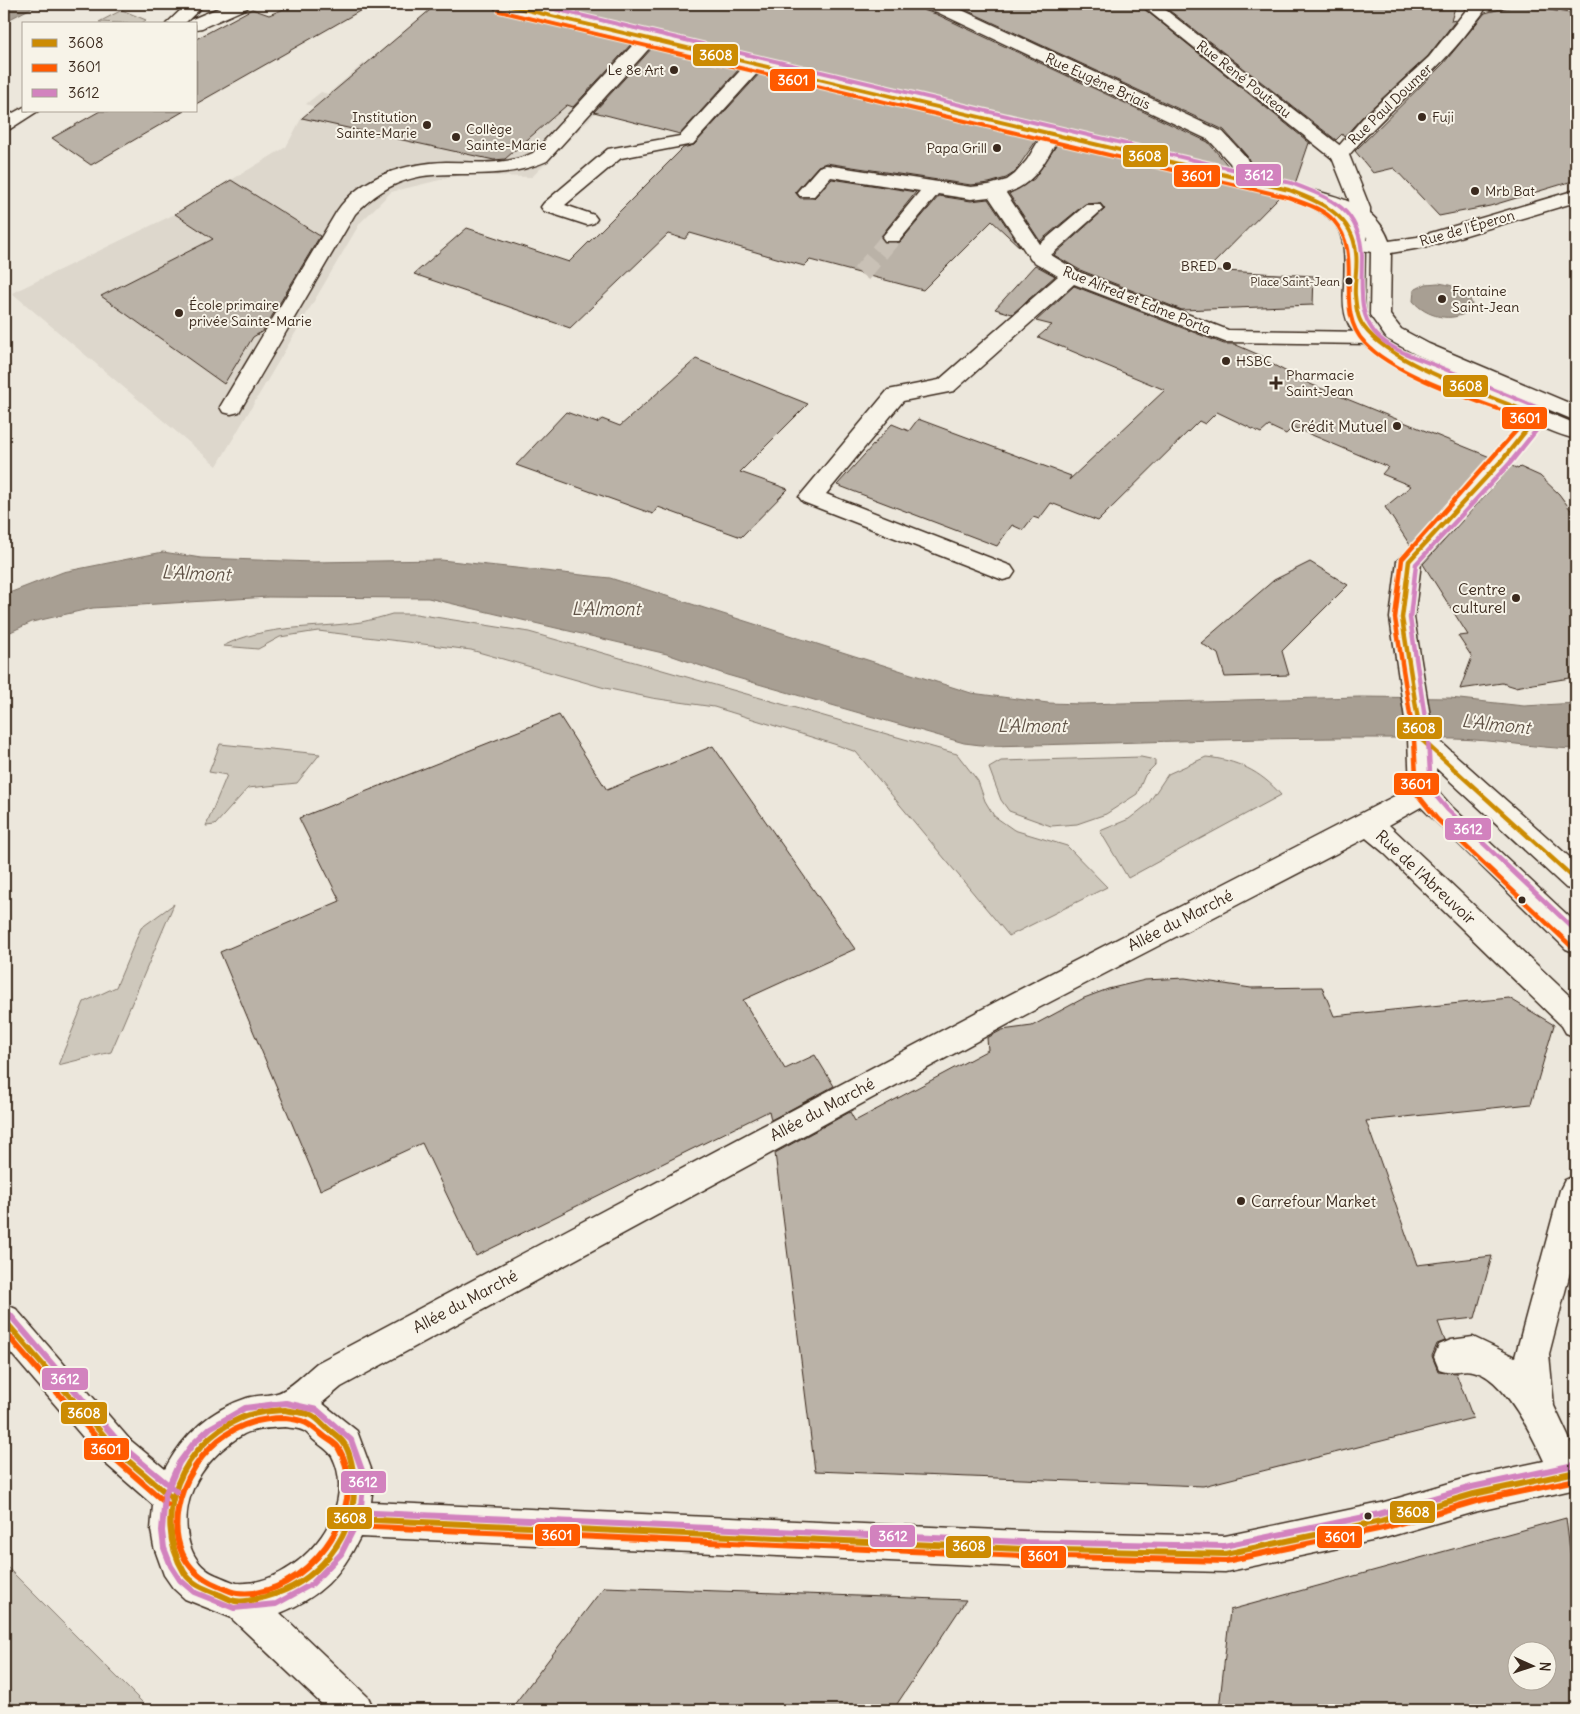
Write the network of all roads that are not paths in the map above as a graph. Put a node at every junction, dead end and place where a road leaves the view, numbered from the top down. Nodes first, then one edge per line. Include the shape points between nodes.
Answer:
1 (197, 4) edge
2 (241, 4) edge
3 (501, 4) edge
4 (930, 4) edge
5 (1148, 4) edge
6 (1479, 4) edge
7 (176, 22) edge
8 (198, 23) edge
9 (648, 39) junction
10 (755, 64) junction
11 (27, 112) edge
12 (4, 125) edge
13 (1052, 134) junction
14 (1340, 155) junction
15 (1247, 181) junction
16 (933, 187) junction
17 (1289, 190) junction
18 (995, 191) junction
19 (807, 192) dead end
20 (1576, 196) edge
21 (1093, 209) dead end
22 (1361, 215) junction
23 (587, 218) dead end
24 (892, 236) tunnel mouth
25 (1355, 244) junction
26 (1381, 248) junction
27 (1038, 256) junction
28 (1072, 276) junction
29 (1369, 338) junction
30 (230, 406) dead end
31 (1576, 414) edge
32 (1538, 416) junction
33 (1576, 432) edge
34 (1003, 572) dead end
35 (1421, 739) junction
36 (1424, 793) junction
37 (1368, 824) junction
38 (1576, 880) edge
39 (1576, 941) edge
40 (1576, 1024) edge
41 (1576, 1190) edge
42 (4, 1320) edge
43 (1450, 1357) dead end
44 (1537, 1408) junction
45 (285, 1410) junction
46 (1572, 1473) edge
47 (172, 1498) junction
48 (352, 1519) junction
49 (240, 1602) junction
50 (356, 1710) edge

1 - 7 street
2 - 8 street
3 - 9 street
4 - 15 street, Rue Eugène Briais via 1216,136 1239,161
5 - 14 street, Rue René Pouteau
6 - 14 street, Rue Paul Doumer via 1455,39 1426,71 1353,138
9 - 10 street
9 - 30 street via 540,157 507,169 433,168 399,175 369,190 347,211
10 - 13 street
10 - 23 street via 686,140 614,153 551,207
11 - 12 street
13 - 15 street
13 - 18 street via 1028,174 1012,186
14 - 22 street, Rue Paul Doumer
15 - 17 street
16 - 18 street via 972,193
16 - 19 street via 826,172
16 - 24 street
17 - 22 street via 1340,204
17 - 25 street via 1341,216 1352,232
18 - 27 street, Rue Alfred et Edme Porta
20 - 26 street, Rue de l'Éperon via 1451,235
21 - 27 street
22 - 25 street, Rue Paul Doumer
22 - 26 street via 1377,236
25 - 26 street, Rue de l'Éperon
25 - 29 street via 1352,305 1358,324
26 - 31 street via 1380,315 1394,334
27 - 28 street, Rue Alfred et Edme Porta
28 - 29 street, Rue Alfred et Edme Porta via 1225,336
28 - 34 street via 946,386 896,395 811,497
29 - 32 street via 1399,358
32 - 33 street
32 - 35 street via 1504,458 1409,561 1402,618
35 - 36 street
35 - 38 street
36 - 37 street, Rue de l'Abreuvoir
36 - 39 street
37 - 40 street, Rue de l'Abreuvoir via 1393,844
37 - 45 street, Allée du Marché via 1014,1006 365,1356 330,1375
41 - 44 street via 1532,1354
42 - 47 street via 118,1452
43 - 44 street via 1473,1354 1501,1366
44 - 46 street
45 - 47 street via 257,1412 228,1424 203,1443 184,1468
45 - 48 street via 313,1416 337,1432 342,1440 352,1457 357,1487
46 - 48 street via 1474,1494 1381,1521 1225,1554 1022,1550
47 - 49 street via 168,1528 174,1556 189,1580 212,1596
48 - 49 street via 339,1546 321,1569 296,1588 268,1599
49 - 50 street

